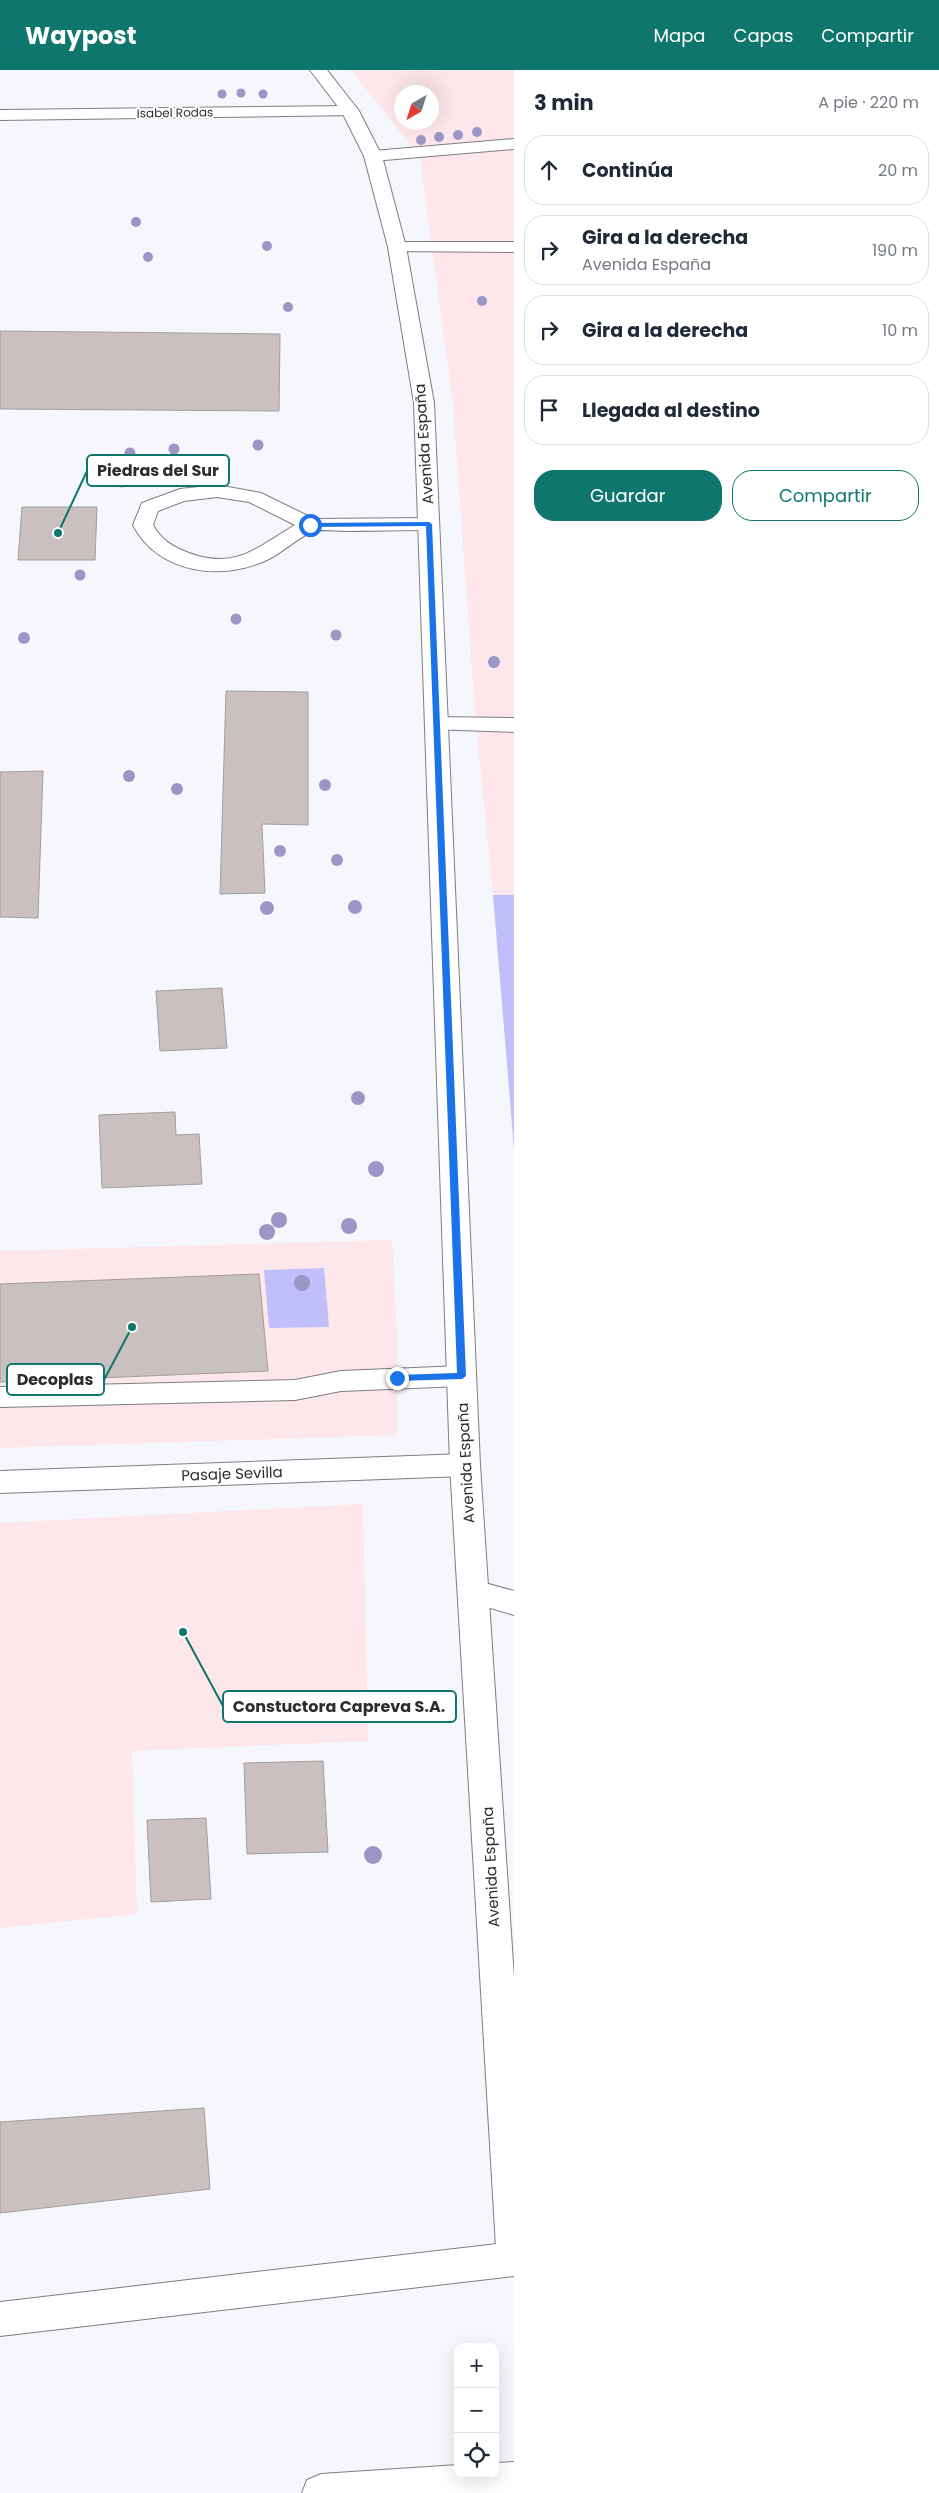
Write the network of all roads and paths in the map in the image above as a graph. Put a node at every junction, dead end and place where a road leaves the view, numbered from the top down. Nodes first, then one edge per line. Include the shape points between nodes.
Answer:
1 (318, 70) edge
2 (350, 111) junction
3 (0, 114) edge
4 (514, 144) edge
5 (373, 156) junction
6 (514, 246) edge
7 (397, 247) junction
8 (429, 524) junction
9 (310, 525) junction
10 (437, 724) junction
11 (514, 724) edge
12 (462, 1376) junction
13 (0, 1397) edge
14 (465, 1465) junction
15 (0, 1482) edge
16 (474, 1592) junction
17 (514, 1602) edge
18 (514, 2247) edge
19 (514, 2259) edge
20 (0, 2319) edge
21 (514, 2481) edge
22 (321, 2493) edge

1 - 2 main road, Avenida España
2 - 3 main road, Isabel Rodas
2 - 5 main road, Avenida España
4 - 5 main road
5 - 7 main road, Avenida España
6 - 7 main road
7 - 8 main road, Avenida España via 424,403
8 - 9 main road
8 - 10 main road, Avenida España
9 - 9 main road via 254,497 218,491 180,495 149,507 143,525 151,541 178,556 208,566 235,565 259,556
10 - 11 main road
10 - 12 main road, Avenida España
12 - 13 main road via 341,1382 295,1390
12 - 14 main road, Avenida España
14 - 15 main road, Pasaje Sevilla
14 - 16 main road, Avenida España
16 - 17 main road
16 - 18 main road, Avenida España
19 - 20 main road
21 - 22 main road

